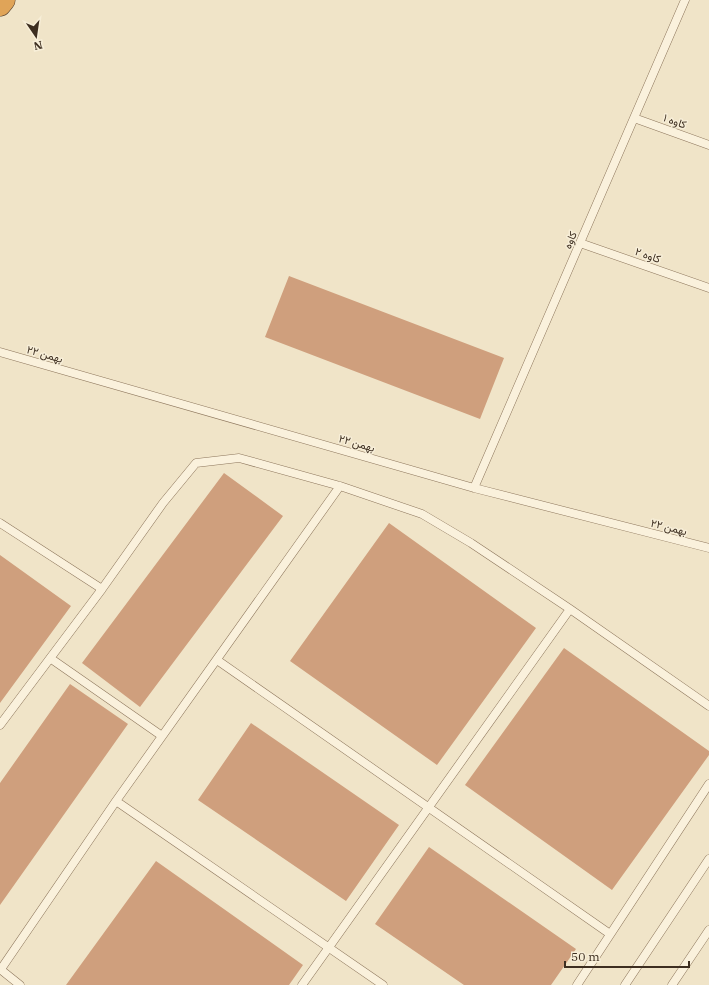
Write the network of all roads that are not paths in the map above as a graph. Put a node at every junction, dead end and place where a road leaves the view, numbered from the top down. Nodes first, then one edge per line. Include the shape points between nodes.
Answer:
1 (4, 0) edge
2 (685, 0) edge
3 (0, 6) edge
4 (634, 118) junction
5 (709, 145) edge
6 (580, 243) junction
7 (709, 288) edge
8 (0, 352) edge
9 (340, 486) junction
10 (474, 488) junction
11 (0, 523) edge
12 (709, 548) edge
13 (102, 589) junction
14 (570, 609) junction
15 (50, 658) junction
16 (217, 660) junction
17 (709, 706) edge
18 (0, 725) edge
19 (162, 736) junction
20 (709, 784) edge
21 (706, 797) edge
22 (116, 801) junction
23 (428, 808) junction
24 (709, 859) edge
25 (709, 930) edge
26 (610, 934) junction
27 (329, 947) junction
28 (1, 969) edge
29 (20, 985) edge
30 (302, 985) edge
31 (383, 985) edge
32 (577, 985) edge
33 (625, 985) edge
34 (672, 985) edge

1 - 3 highway
2 - 4 lane, کاوه
4 - 5 lane, کاوه ۱
4 - 6 lane, کاوه
6 - 7 lane, کاوه ۲
6 - 10 lane, کاوه
8 - 10 lane, ۲۲ بهمن
9 - 13 lane via 240,458 196,462 163,503
9 - 14 lane via 422,514 471,543
9 - 16 lane
10 - 12 lane, ۲۲ بهمن
11 - 13 lane
13 - 15 lane
14 - 17 lane
14 - 23 lane
15 - 18 lane
15 - 19 lane
16 - 19 lane
16 - 23 lane
19 - 22 lane
20 - 21 lane
21 - 26 lane
22 - 27 lane
22 - 28 lane
23 - 26 lane
23 - 27 lane
24 - 33 lane
25 - 34 lane
26 - 32 lane
27 - 30 lane
27 - 31 lane
28 - 29 lane

